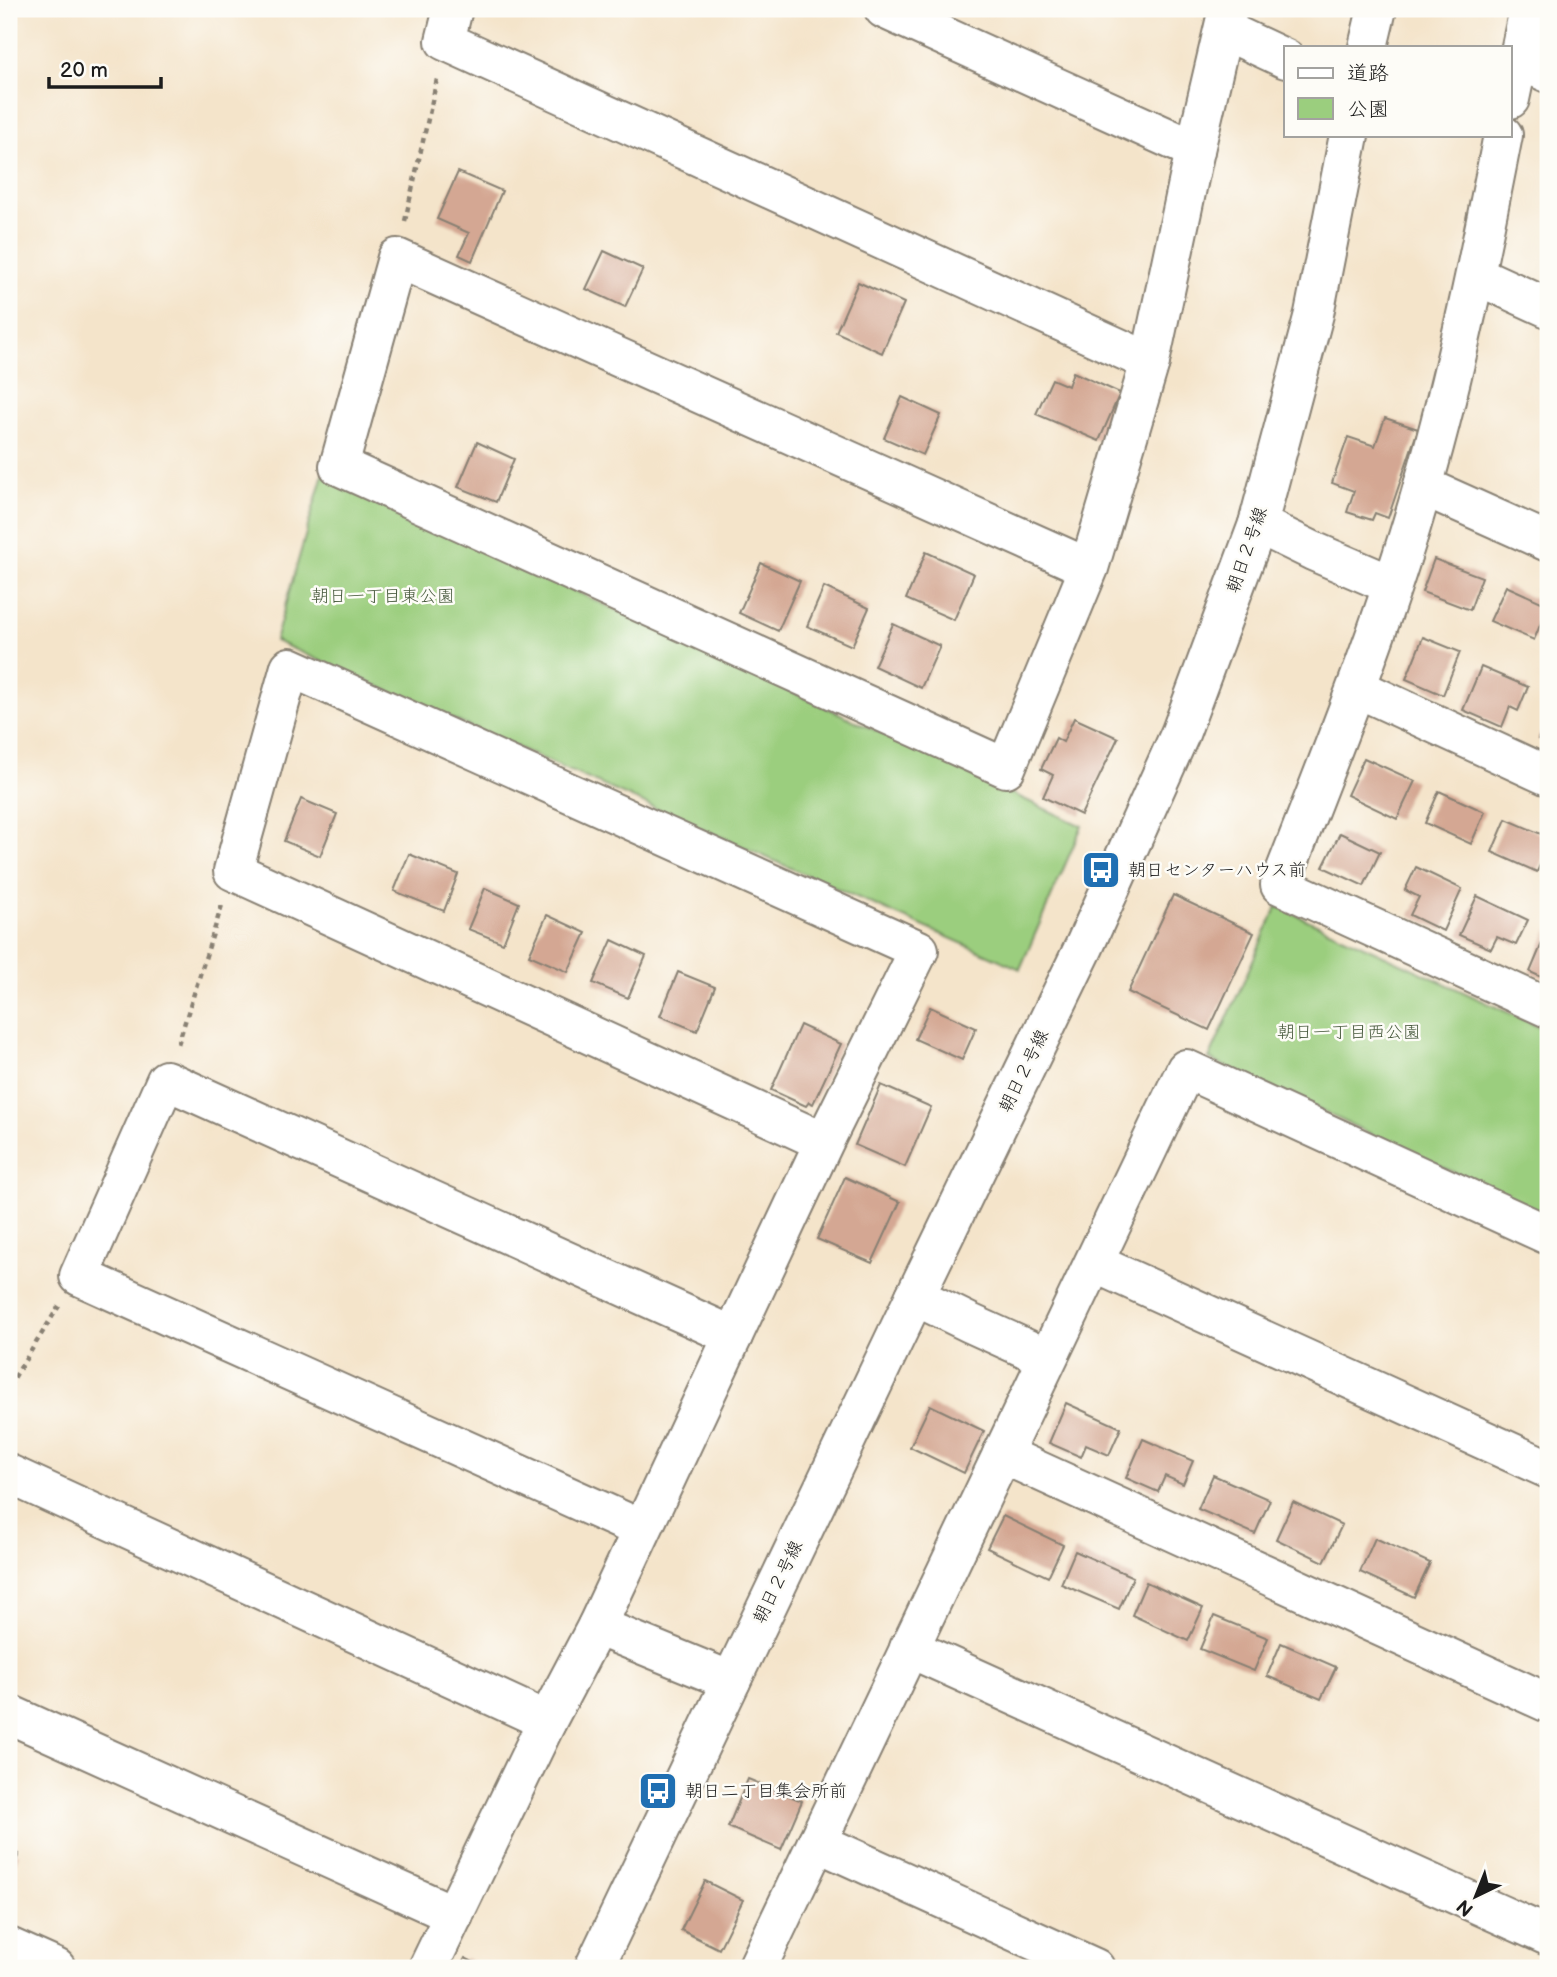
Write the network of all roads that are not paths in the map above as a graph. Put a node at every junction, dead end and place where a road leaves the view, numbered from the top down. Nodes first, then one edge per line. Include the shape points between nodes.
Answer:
1 (884, 9) edge
2 (1377, 9) edge
3 (1528, 9) edge
4 (1226, 20) edge
5 (449, 25) edge
6 (1368, 46) edge
7 (1284, 58) edge
8 (1533, 66) edge
9 (1512, 96) edge
10 (1349, 136) edge
11 (1503, 136) edge
12 (1195, 150) junction
13 (1476, 275) junction
14 (1548, 308) edge
15 (1150, 362) junction
16 (1423, 486) junction
17 (1258, 524) junction
18 (1548, 542) edge
19 (1089, 568) junction
20 (1392, 585) junction
21 (1357, 688) junction
22 (1548, 776) edge
23 (1548, 1008) edge
24 (824, 1142) junction
25 (1548, 1235) edge
26 (1094, 1263) junction
27 (915, 1296) junction
28 (733, 1336) junction
29 (1047, 1358) junction
30 (1002, 1454) junction
31 (1548, 1469) edge
32 (9, 1474) edge
33 (641, 1529) junction
34 (597, 1626) junction
35 (909, 1648) junction
36 (731, 1681) junction
37 (1548, 1703) edge
38 (9, 1714) edge
39 (547, 1720) junction
40 (817, 1842) junction
41 (454, 1915) junction
42 (1548, 1936) edge
43 (9, 1947) edge
44 (56, 1968) edge
45 (428, 1968) edge
46 (594, 1968) edge
47 (757, 1968) edge
48 (1096, 1968) edge

1 - 12 street
2 - 6 street
3 - 8 street
4 - 7 street
4 - 12 street
5 - 15 street
8 - 9 street
10 - 17 street, 朝日２号線 via 1314,314
11 - 13 street
12 - 15 street
13 - 14 street
13 - 16 street
15 - 19 street
16 - 18 street
16 - 20 street
17 - 20 street
17 - 27 street, 朝日２号線 via 1180,734 1084,947
19 - 19 street via 1006,768 339,466 397,258
20 - 21 street
21 - 22 street
21 - 23 street via 1280,885
24 - 24 street via 919,950 290,667 233,871
24 - 28 street
25 - 26 street via 1186,1069
26 - 29 street
26 - 31 street
27 - 29 street
27 - 36 street, 朝日２号線
28 - 33 street
28 - 33 street via 166,1080 79,1276
29 - 30 street
30 - 35 street
30 - 37 street
32 - 39 street
33 - 34 street
34 - 36 street
34 - 39 street
35 - 40 street
35 - 42 street
36 - 46 street, 朝日２号線
38 - 41 street
39 - 41 street
40 - 47 street
40 - 48 street
41 - 45 street
43 - 44 street

